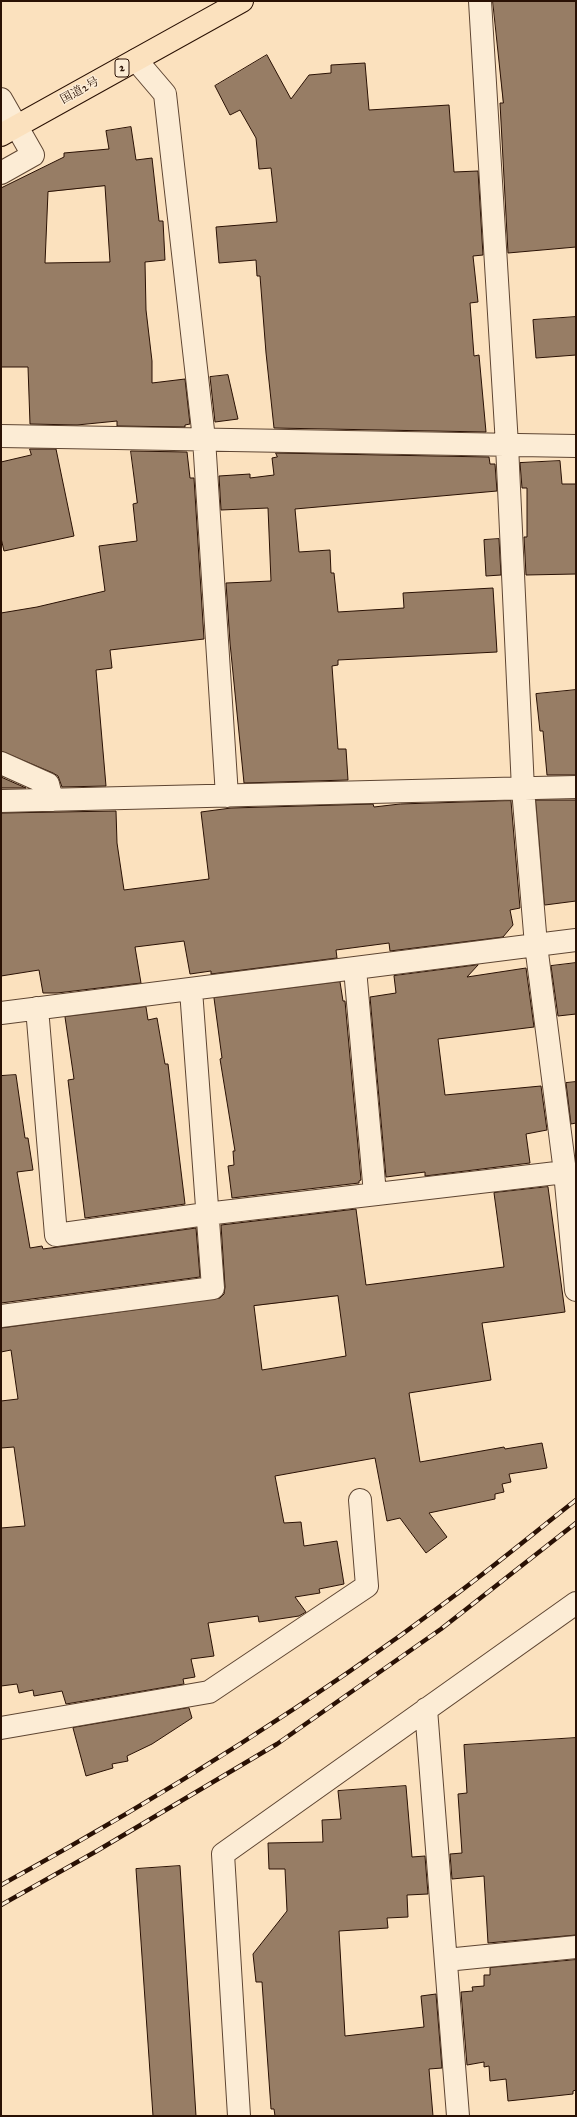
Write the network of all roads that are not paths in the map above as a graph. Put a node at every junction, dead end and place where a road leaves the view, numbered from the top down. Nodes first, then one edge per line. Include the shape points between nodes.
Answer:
1 (242, 1) edge
2 (480, 1) edge
3 (136, 60) junction
4 (1, 99) edge
5 (9, 130) edge
6 (1, 172) edge
7 (1, 436) edge
8 (204, 439) junction
9 (507, 445) junction
10 (576, 446) edge
11 (1, 763) edge
12 (576, 787) edge
13 (523, 789) junction
14 (227, 796) junction
15 (52, 800) junction
16 (1, 802) edge
17 (576, 940) edge
18 (536, 945) junction
19 (355, 969) junction
20 (191, 990) junction
21 (37, 1008) junction
22 (1, 1013) edge
23 (569, 1138) edge
24 (565, 1172) junction
25 (375, 1194) junction
26 (206, 1214) junction
27 (576, 1290) edge
28 (1, 1316) edge
29 (360, 1500) dead end
30 (576, 1603) edge
31 (426, 1709) junction
32 (1, 1728) edge
33 (576, 1947) edge
34 (446, 1960) junction
35 (239, 2116) edge
36 (458, 2116) edge

1 - 3 highway, 国道2号 / 2
2 - 9 street
3 - 5 highway, 国道2号 / 2
3 - 8 street via 165,94
4 - 5 street
5 - 6 street via 33,155
7 - 8 street
8 - 9 street
8 - 14 street
9 - 10 street
9 - 13 street
11 - 15 street via 48,784
12 - 13 street
13 - 14 street
13 - 18 street
14 - 15 street
15 - 16 street
17 - 18 street
18 - 19 street
18 - 23 street
19 - 20 street
19 - 25 street
20 - 21 street
20 - 26 street
21 - 22 street
21 - 26 street via 56,1235
23 - 24 street
24 - 25 street
24 - 27 street
25 - 26 street
26 - 28 street via 213,1288
29 - 32 street via 366,1586 209,1692
30 - 31 street
31 - 34 street
31 - 35 street via 223,1854
33 - 34 street
34 - 36 street

